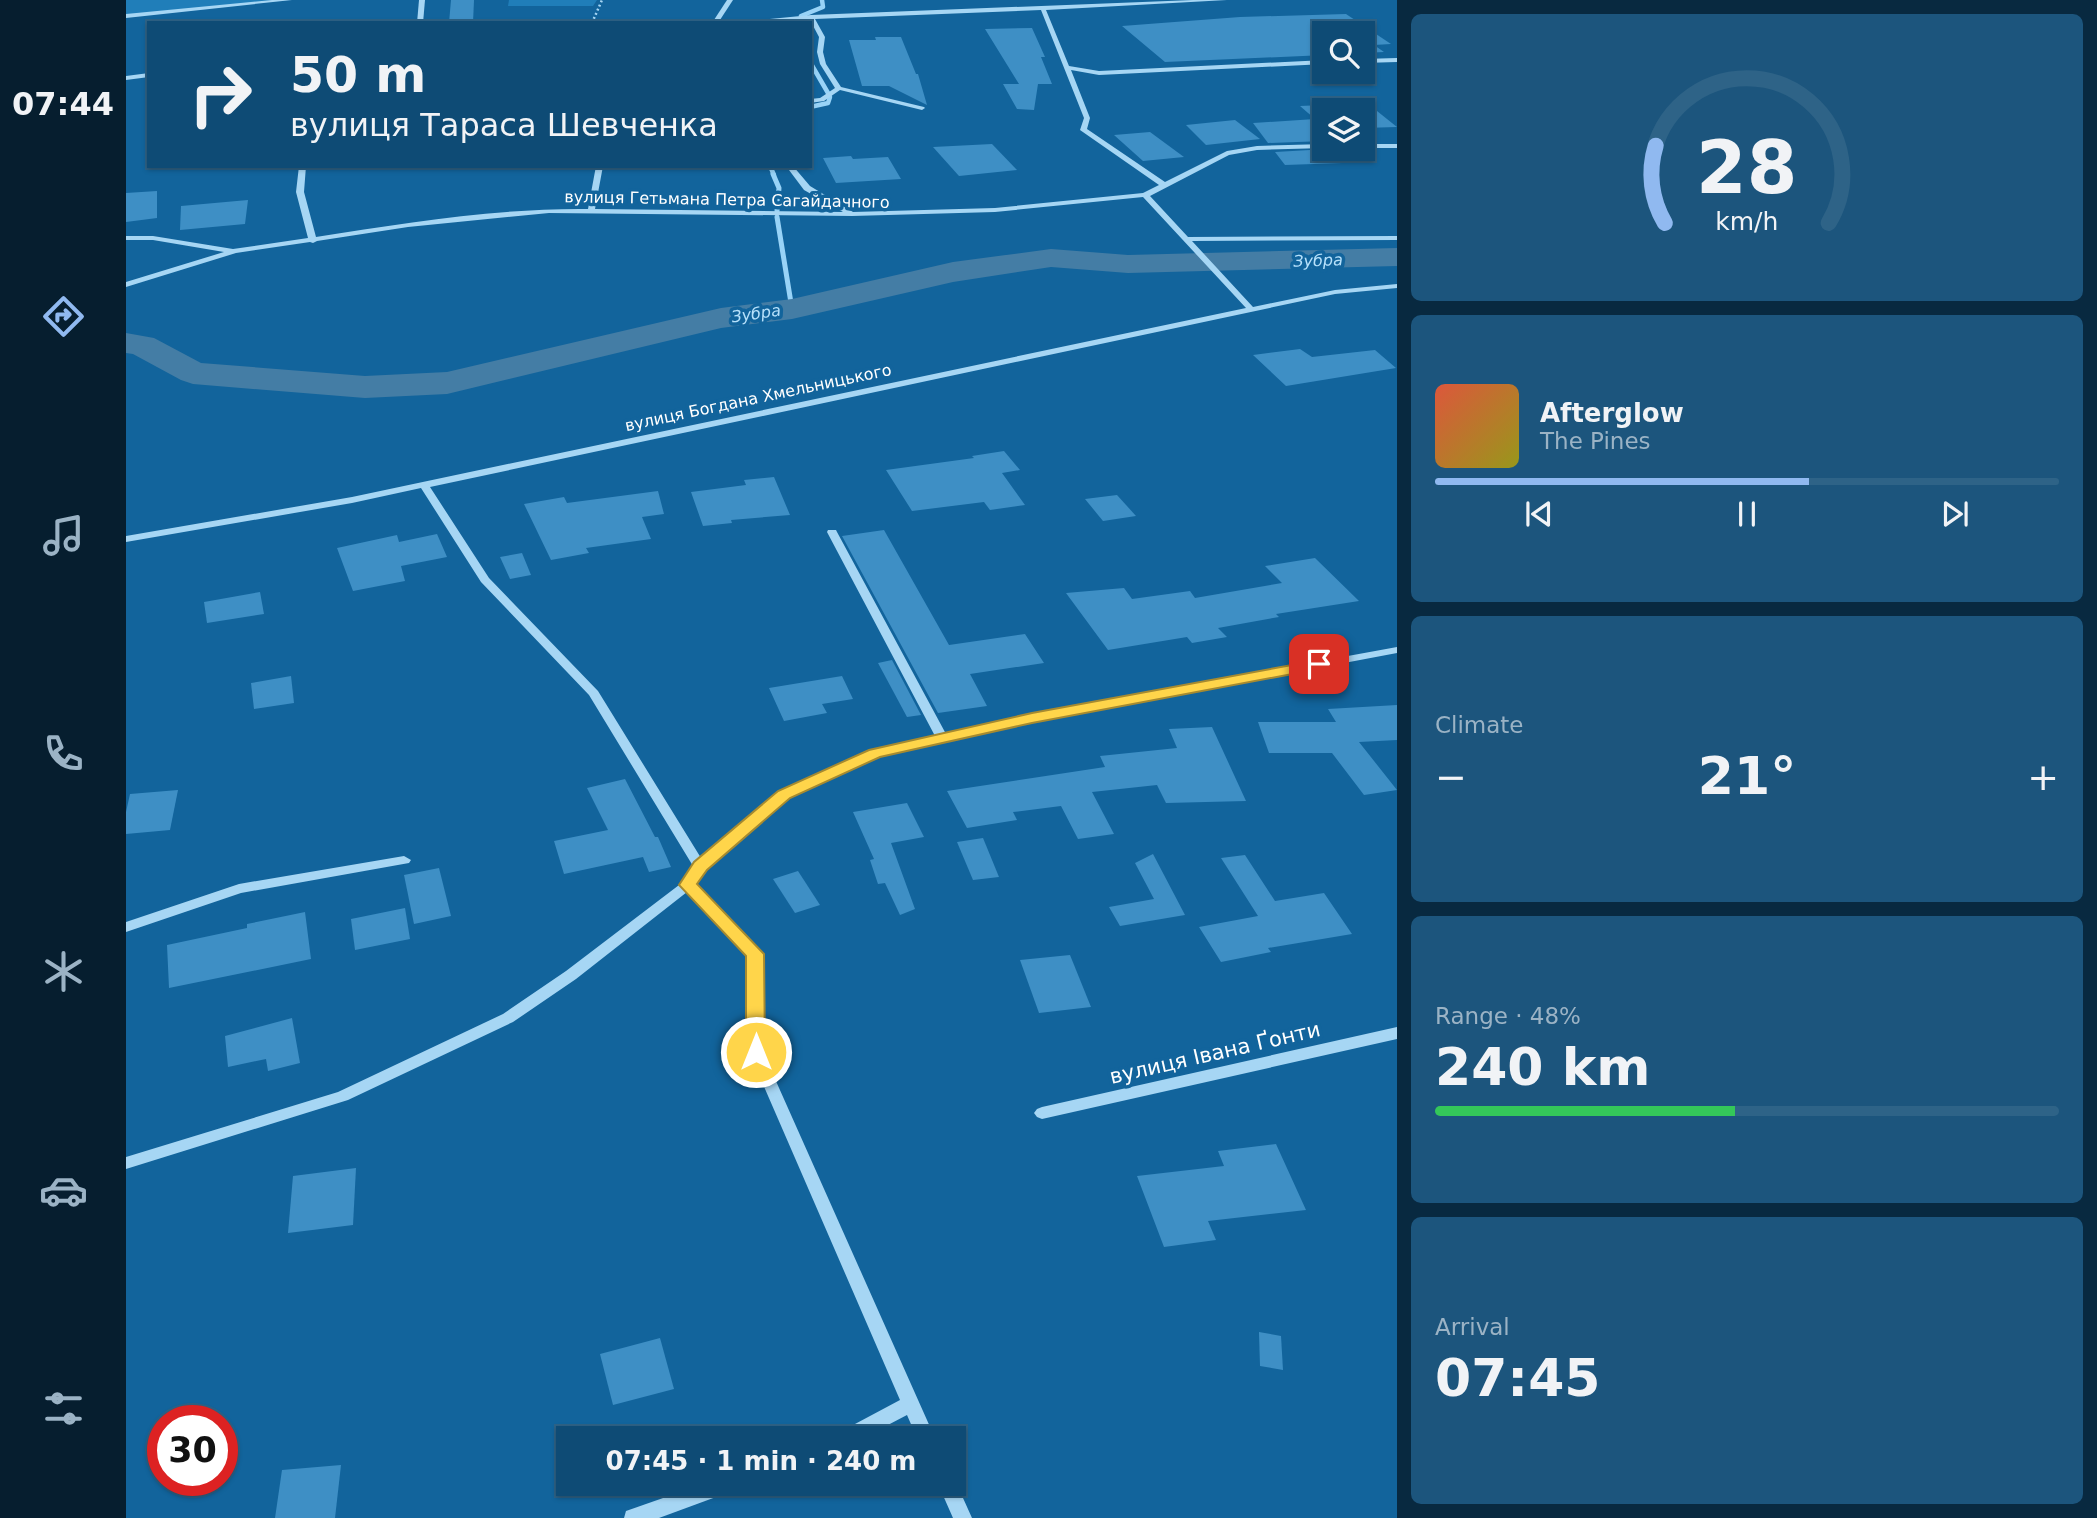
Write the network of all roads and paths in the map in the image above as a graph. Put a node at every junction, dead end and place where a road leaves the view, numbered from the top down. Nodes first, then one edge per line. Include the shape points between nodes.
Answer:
1 (289, 0) edge
2 (422, 0) edge
3 (602, 0) edge
4 (730, 0) edge
5 (1090, 0) edge
6 (1224, 0) edge
7 (1138, 3) edge
8 (1096, 7) junction
9 (1043, 9) junction
10 (126, 16) edge
11 (811, 17) junction
12 (420, 21) edge
13 (593, 21) edge
14 (716, 21) edge
15 (758, 21) edge
16 (1397, 60) edge
17 (1375, 61) edge
18 (1312, 63) edge
19 (1065, 67) junction
20 (147, 75) edge
21 (126, 78) edge
22 (839, 89) junction
23 (812, 101) edge
24 (922, 108) dead end
25 (1312, 146) edge
26 (1375, 146) edge
27 (1397, 146) edge
28 (303, 168) edge
29 (600, 168) edge
30 (791, 168) edge
31 (1164, 185) junction
32 (1145, 195) junction
33 (591, 211) junction
34 (852, 214) junction
35 (126, 238) edge
36 (1397, 238) edge
37 (1188, 239) junction
38 (313, 241) junction
39 (235, 251) junction
40 (126, 285) edge
41 (1397, 286) edge
42 (1251, 309) junction
43 (423, 484) junction
44 (831, 532) dead end
45 (126, 539) edge
46 (1397, 650) edge
47 (942, 738) junction
48 (404, 860) dead end
49 (701, 866) junction
50 (688, 885) junction
51 (126, 928) edge
52 (1397, 1033) edge
53 (1042, 1113) dead end
54 (126, 1163) edge
55 (910, 1404) junction
56 (869, 1426) edge
57 (920, 1426) edge
58 (694, 1496) edge
59 (953, 1496) edge
60 (633, 1518) edge
61 (963, 1518) edge

1 - 10 street
2 - 12 street
3 - 13 path
4 - 14 street
5 - 8 street
6 - 7 street
7 - 8 street
8 - 9 street
9 - 11 street
9 - 19 street
11 - 15 street
11 - 22 street via 822,37 818,49 821,62
16 - 17 street
18 - 19 street via 1099,73
19 - 31 street via 1087,118 1083,130
20 - 21 street
22 - 23 street
22 - 24 street
25 - 31 street, вулиця Гетьмана Петра Сагайдачного via 1227,153
26 - 27 street
28 - 38 street via 300,192
29 - 33 street
30 - 34 street via 807,188
31 - 32 street, вулиця Гетьмана Петра Сагайдачного
32 - 34 street, вулиця Гетьмана Петра Сагайдачного via 983,211
32 - 37 street
33 - 34 street, вулиця Гетьмана Петра Сагайдачного
33 - 38 street, вулиця Гетьмана Петра Сагайдачного via 497,215
35 - 39 street
36 - 37 street
37 - 42 street
38 - 39 street, вулиця Гетьмана Петра Сагайдачного
39 - 40 street, вулиця Гетьмана Петра Сагайдачного
41 - 42 street, вулиця Богдана Хмельницького via 1335,292
42 - 43 street, вулиця Богдана Хмельницького
43 - 45 street, вулиця Богдана Хмельницького
43 - 49 street via 485,580 594,692
44 - 47 street
46 - 47 street
47 - 49 street via 875,753 784,795
48 - 51 street via 239,889
49 - 50 street
50 - 54 street via 509,1018 343,1096
50 - 55 street via 755,954 756,1052
52 - 53 street, вулиця Івана Ґонти
55 - 56 street
55 - 57 street
58 - 60 street
59 - 61 street

